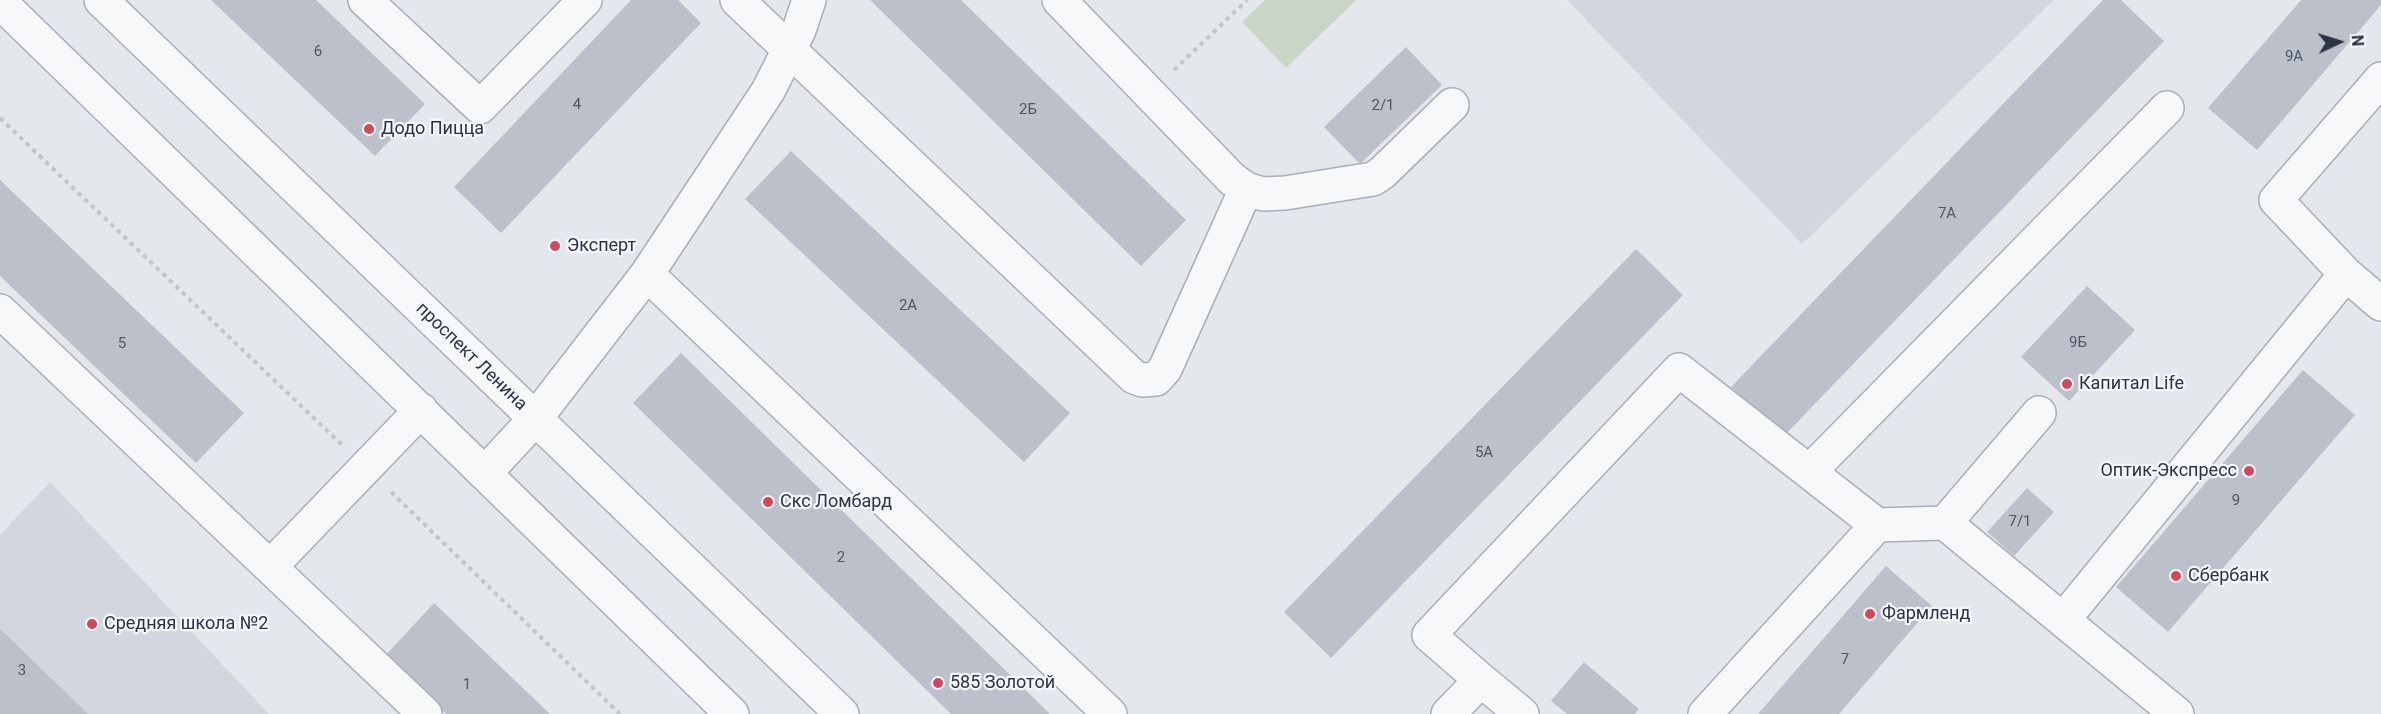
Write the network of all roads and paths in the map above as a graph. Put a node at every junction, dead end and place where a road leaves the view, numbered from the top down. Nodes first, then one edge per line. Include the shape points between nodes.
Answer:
1 (101, 0) edge
2 (365, 0) edge
3 (585, 0) edge
4 (737, 0) edge
5 (809, 0) edge
6 (1059, 0) edge
7 (1247, 0) edge
8 (0, 2) edge
9 (790, 50) junction
10 (2381, 79) edge
11 (1150, 94) junction
12 (1452, 105) dead end
13 (2167, 108) dead end
14 (0, 118) edge
15 (1246, 189) junction
16 (647, 274) junction
17 (2346, 274) junction
18 (2381, 304) edge
19 (0, 311) edge
20 (421, 410) junction
21 (2039, 413) dead end
22 (535, 419) junction
23 (366, 467) junction
24 (1809, 472) junction
25 (485, 473) junction
26 (1945, 524) junction
27 (1877, 525) junction
28 (270, 567) junction
29 (2063, 620) junction
30 (1481, 680) junction
31 (425, 714) edge
32 (620, 714) edge
33 (732, 714) edge
34 (842, 714) edge
35 (1110, 714) edge
36 (1448, 714) edge
37 (1522, 714) edge
38 (1705, 714) edge
39 (2177, 714) edge

1 - 22 street, проспект Ленина
2 - 3 street via 480,107
4 - 9 street
5 - 9 street
6 - 11 street
7 - 11 path
8 - 20 street
9 - 15 street via 1142,380 1156,379 1165,369
9 - 16 street via 768,91
10 - 17 street via 2276,200
11 - 15 street
12 - 15 street via 1373,179 1285,194
13 - 24 street
14 - 23 path
16 - 22 street
16 - 35 street
17 - 18 street
17 - 29 street
19 - 28 street
20 - 23 street
20 - 25 street
21 - 26 street
22 - 25 street
22 - 34 street, проспект Ленина
23 - 28 street
23 - 32 path
24 - 27 street
24 - 30 street via 1679,370 1429,635
25 - 33 street
26 - 27 street
26 - 29 street
27 - 38 street
28 - 31 street
29 - 39 street
30 - 36 street
30 - 37 street

